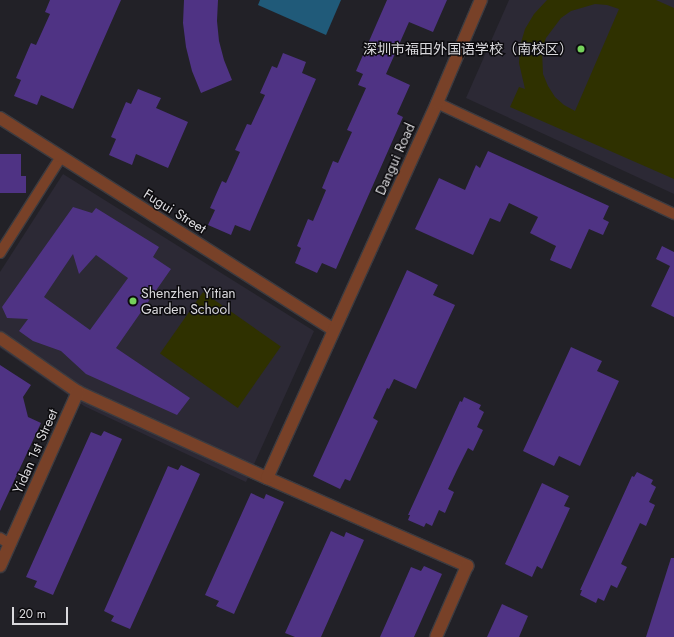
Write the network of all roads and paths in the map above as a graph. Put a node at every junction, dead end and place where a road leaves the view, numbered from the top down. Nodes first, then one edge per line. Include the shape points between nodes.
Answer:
1 (481, 0) edge
2 (437, 103) junction
3 (0, 118) edge
4 (61, 157) junction
5 (674, 214) edge
6 (0, 252) edge
7 (333, 329) junction
8 (0, 338) edge
9 (78, 392) junction
10 (267, 478) junction
11 (5, 541) edge
12 (0, 566) edge
13 (436, 637) edge

1 - 2 street, Dangui Road
2 - 5 lane
2 - 7 street, Dangui Road
3 - 4 street, Fugui Street
4 - 6 lane
4 - 7 street, Fugui Street
7 - 10 street, Dangui Road
8 - 9 street
9 - 10 street
9 - 11 street, Yidan 1st Street
10 - 13 street via 467,566
11 - 12 street, Yidan 1st Street

